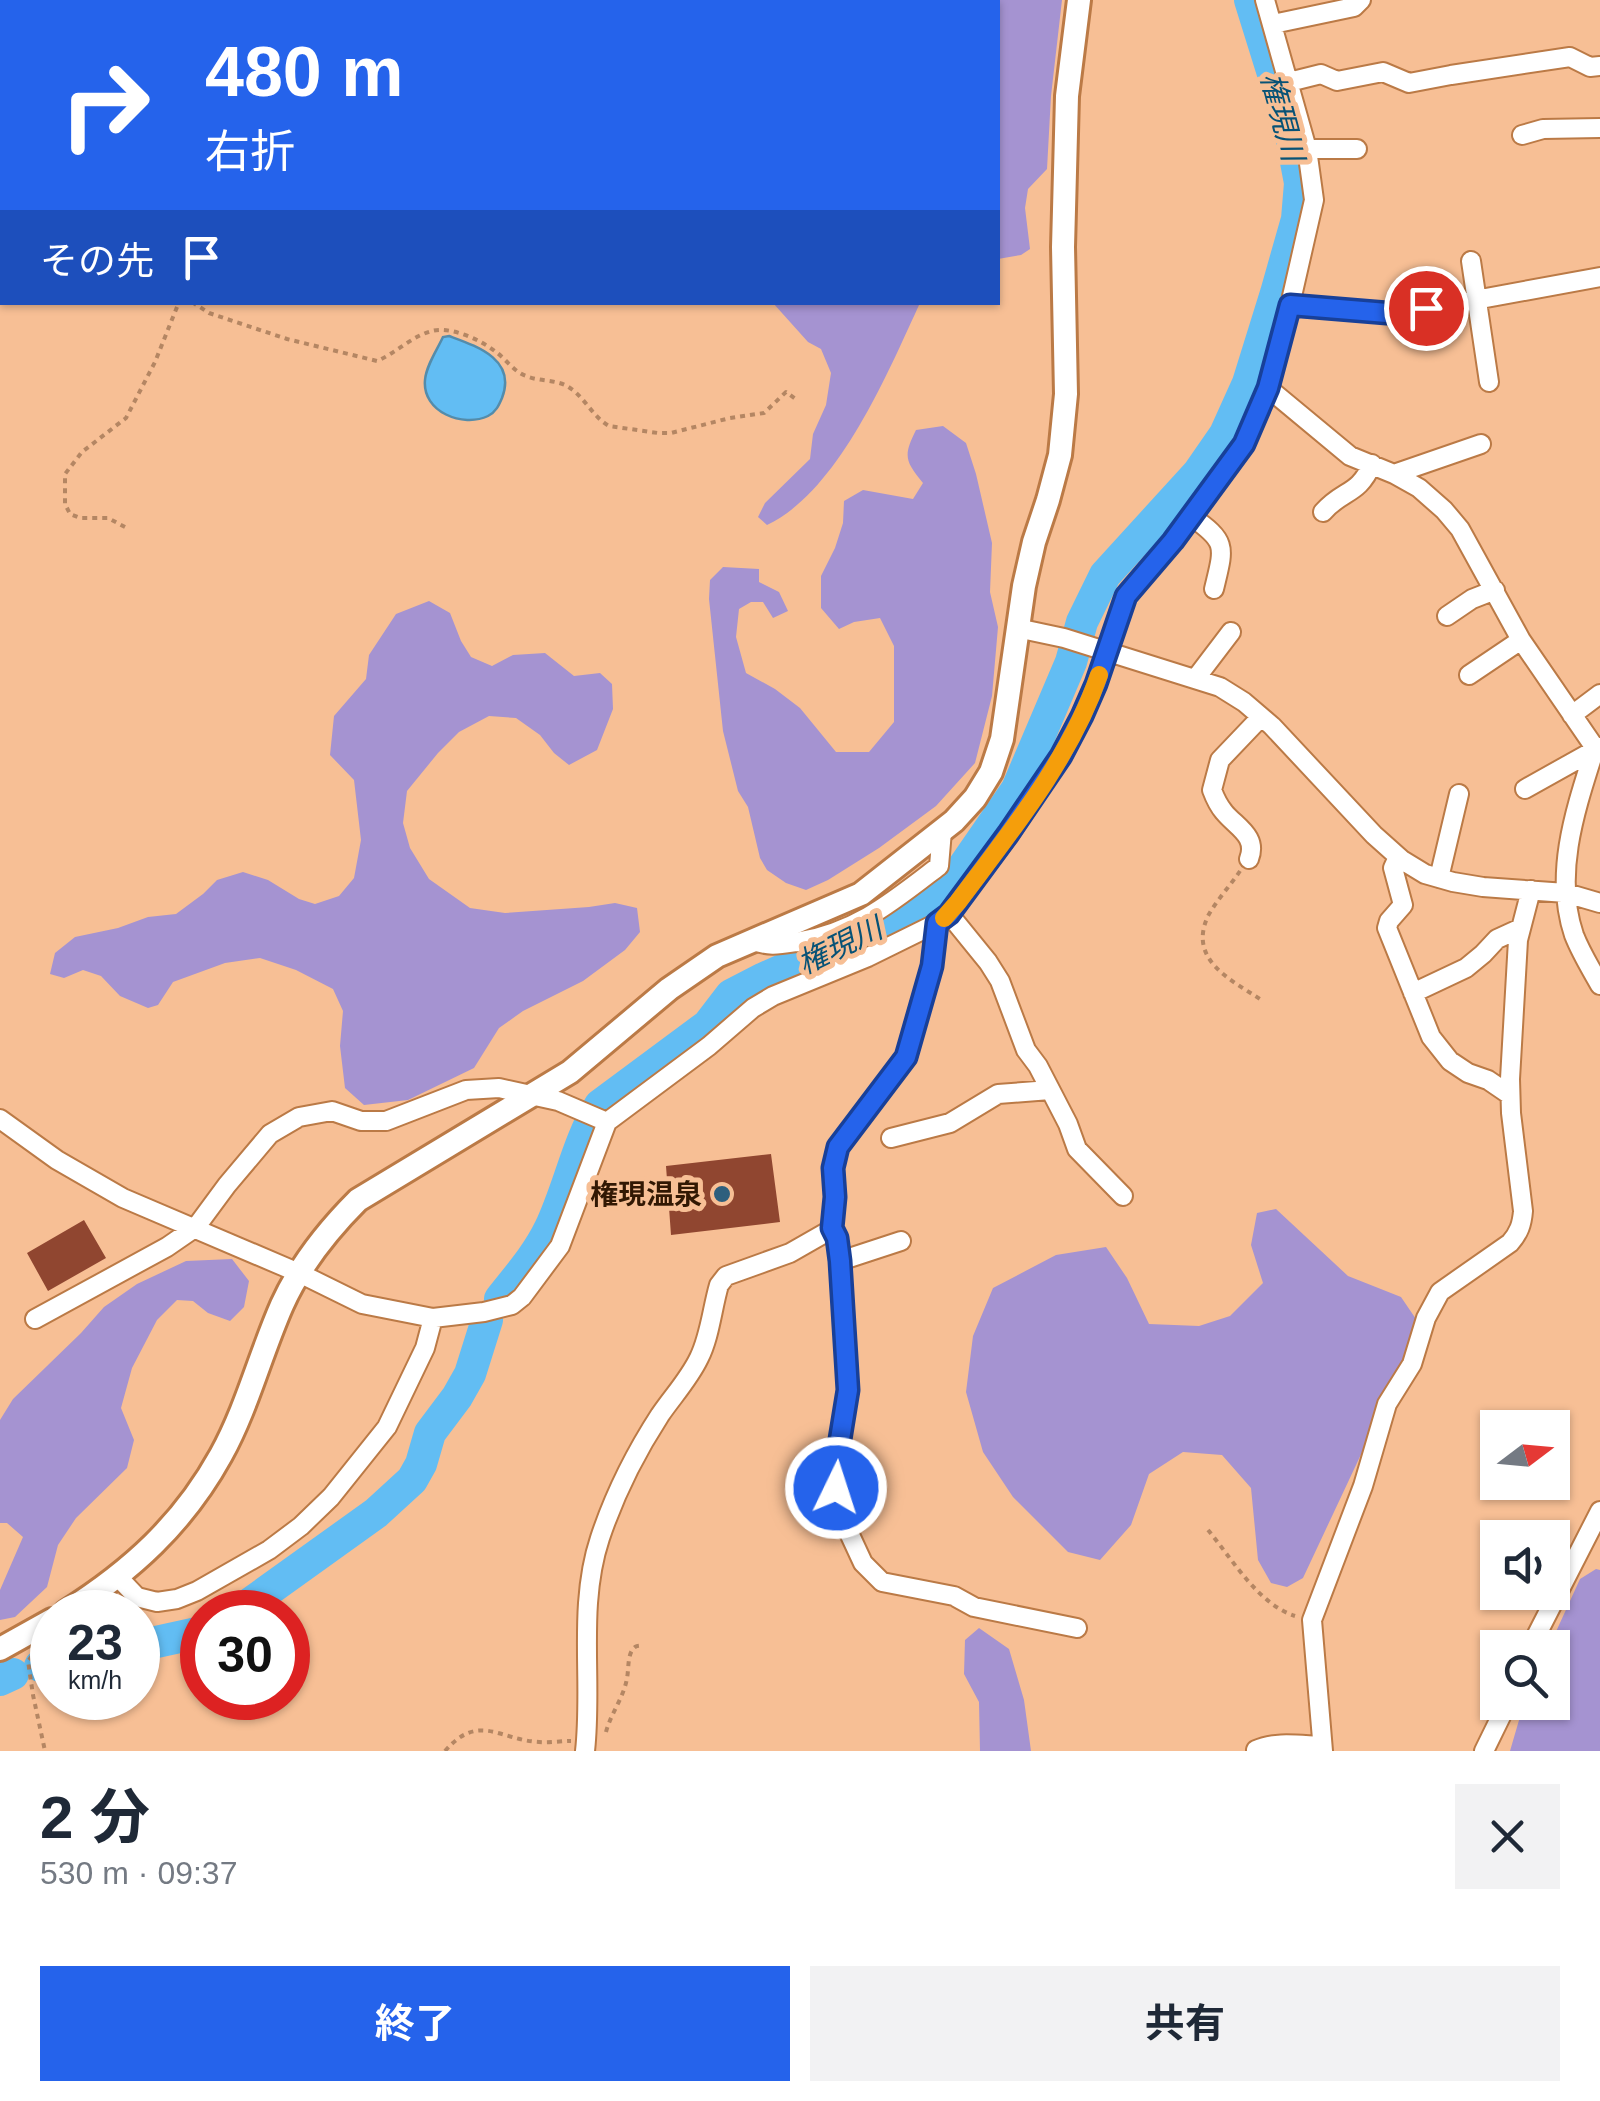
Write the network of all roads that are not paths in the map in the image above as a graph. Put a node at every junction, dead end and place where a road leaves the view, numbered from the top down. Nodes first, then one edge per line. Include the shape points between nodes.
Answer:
1 (1079, 0) edge
2 (1266, 0) edge
3 (1361, 0) edge
4 (1273, 24) junction
5 (1600, 66) edge
6 (1289, 82) junction
7 (1600, 128) edge
8 (1522, 135) dead end
9 (1357, 149) dead end
10 (1307, 150) junction
11 (1471, 260) dead end
12 (1600, 277) edge
13 (1478, 298) junction
14 (1290, 305) junction
15 (1489, 382) dead end
16 (1268, 388) junction
17 (1481, 444) dead end
18 (1372, 464) junction
19 (1394, 474) junction
20 (1322, 512) dead end
21 (1192, 516) junction
22 (1221, 583) dead end
23 (1495, 590) junction
24 (1447, 616) dead end
25 (1017, 628) junction
26 (1232, 632) dead end
27 (1522, 640) junction
28 (1100, 650) junction
29 (1469, 675) dead end
30 (1196, 678) junction
31 (1600, 694) edge
32 (1572, 714) junction
33 (1261, 717) junction
34 (1597, 747) edge
35 (1525, 789) dead end
36 (1459, 794) dead end
37 (942, 831) junction
38 (1398, 856) junction
39 (1249, 859) road end
40 (1439, 878) junction
41 (1531, 890) junction
42 (1566, 893) junction
43 (1600, 903) edge
44 (943, 919) junction
45 (1521, 928) junction
46 (751, 940) junction
47 (856, 942) junction
48 (1600, 985) edge
49 (1413, 993) junction
50 (1050, 1090) junction
51 (534, 1095) junction
52 (1510, 1095) junction
53 (598, 1118) junction
54 (0, 1119) edge
55 (892, 1138) dead end
56 (1124, 1196) dead end
57 (196, 1227) junction
58 (832, 1228) junction
59 (901, 1242) dead end
60 (840, 1261) junction
61 (299, 1272) junction
62 (433, 1318) junction
63 (35, 1319) dead end
64 (1600, 1511) edge
65 (118, 1577) junction
66 (99, 1590) edge
67 (1077, 1628) dead end
68 (1539, 1630) edge
69 (30, 1632) edge
70 (0, 1649) edge
71 (1499, 1720) edge
72 (592, 1745) edge
73 (1322, 1748) edge
74 (1256, 1750) edge
75 (1484, 1751) edge

1 - 25 street via 1067,96 1060,455
2 - 4 street
3 - 4 street
4 - 6 street
5 - 6 street via 1570,58 1409,83 1383,72
6 - 10 street
7 - 8 street
9 - 10 street
10 - 14 street via 1314,200
11 - 13 street
12 - 13 street
13 - 14 street via 1399,314
13 - 15 street
14 - 16 street
16 - 18 street via 1350,456
16 - 21 street via 1244,444
17 - 19 street
18 - 19 street
18 - 20 street via 1365,480
19 - 23 street via 1444,510
21 - 22 street via 1220,542
21 - 28 street via 1126,596
23 - 24 street
23 - 27 street
25 - 28 street
25 - 37 street via 991,772
26 - 30 street
27 - 29 street
27 - 32 street
28 - 30 street
28 - 44 street via 1082,716 1061,756
30 - 33 street
31 - 32 street
32 - 34 street
33 - 38 street
33 - 39 street via 1220,760 1212,790 1251,842
34 - 35 street
34 - 42 street via 1572,822
36 - 40 street
37 - 46 street via 861,894
37 - 47 street via 939,866 858,924
38 - 40 street
38 - 49 street via 1394,868 1403,905 1387,928
40 - 41 street
41 - 42 street
41 - 45 street
42 - 43 street
42 - 48 street via 1573,931
44 - 47 street
44 - 50 street via 1000,981 1026,1050
44 - 58 street via 906,1057 838,1147
45 - 49 street via 1497,939 1466,968
45 - 52 street
46 - 47 street via 766,946 828,936
46 - 51 street via 670,989
47 - 53 street
49 - 52 street via 1431,1037 1450,1061
50 - 55 street via 998,1094 950,1123
50 - 56 street via 1077,1149
51 - 53 street
51 - 57 street via 466,1090 386,1121 332,1111 299,1117 270,1134
51 - 61 street via 358,1200
52 - 73 street via 1522,1222 1510,1243 1440,1292 1412,1364 1387,1404 1312,1620
53 - 62 street via 560,1246 522,1297 484,1312
54 - 57 street via 86,1178
57 - 61 street
57 - 63 street
58 - 60 street
58 - 72 street via 790,1253 726,1276 700,1358 639,1450 599,1540 589,1592
59 - 60 street
60 - 67 street via 848,1390 836,1488 863,1564 882,1582
61 - 62 street via 362,1304
61 - 65 street via 222,1453 178,1519
62 - 65 street via 387,1426 302,1526 178,1599 137,1597
64 - 68 street
65 - 66 street
69 - 70 street
71 - 75 street
73 - 74 street

